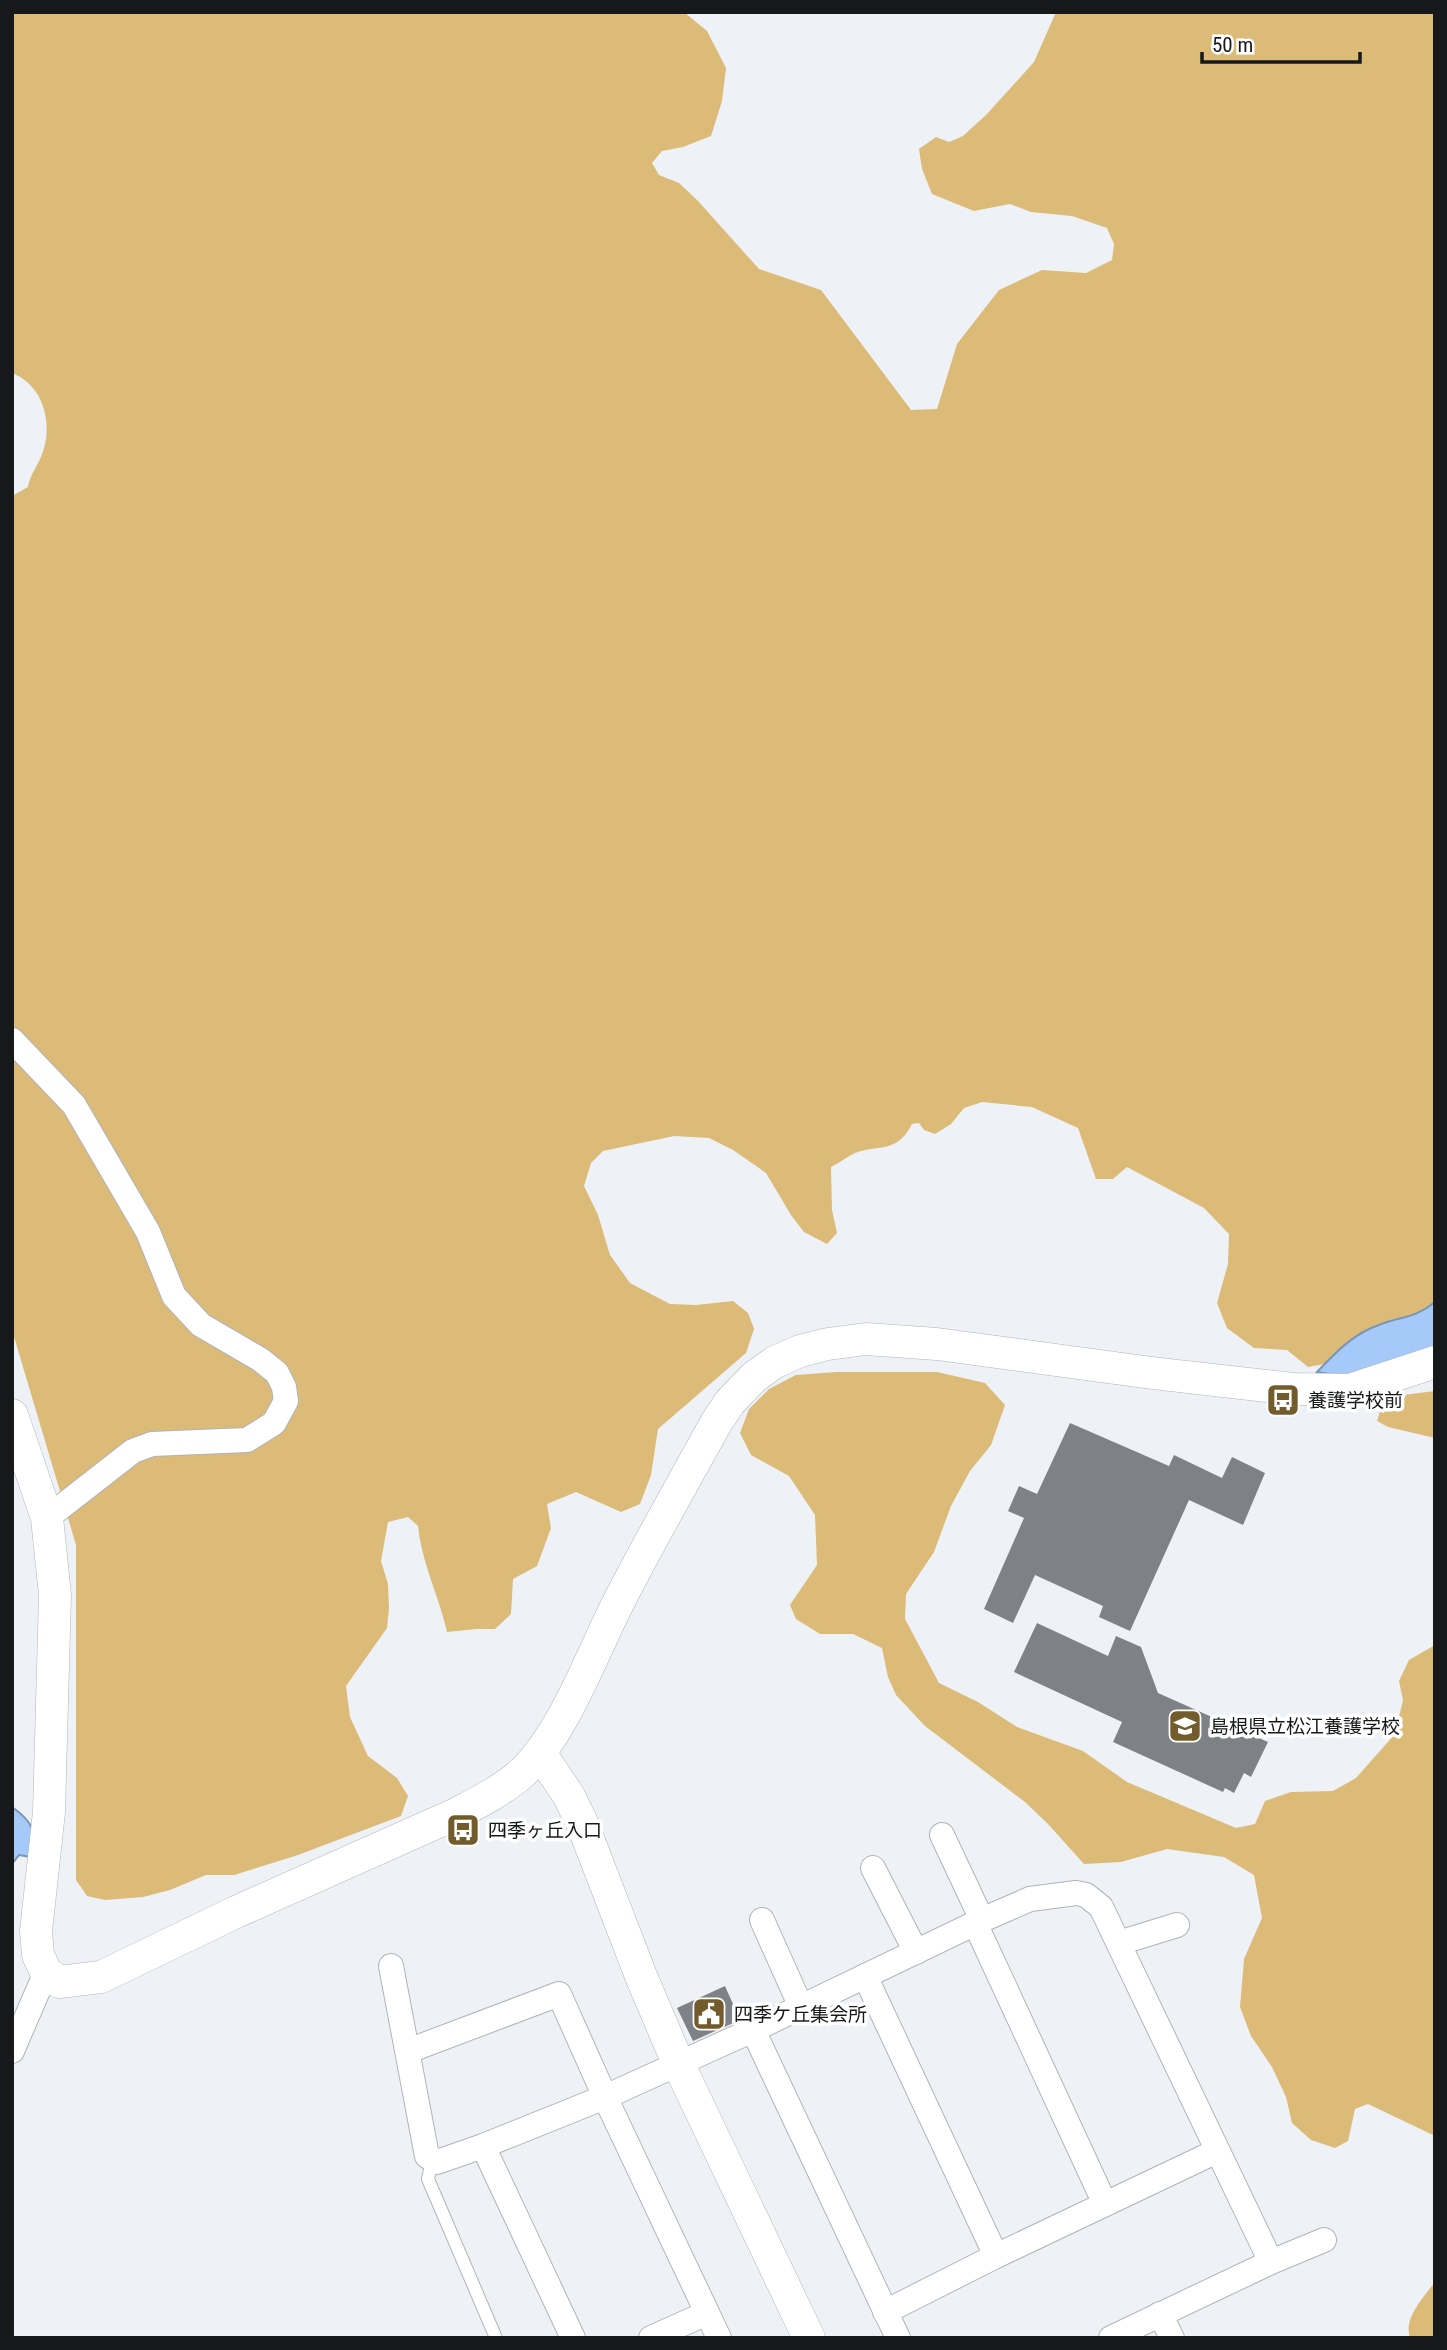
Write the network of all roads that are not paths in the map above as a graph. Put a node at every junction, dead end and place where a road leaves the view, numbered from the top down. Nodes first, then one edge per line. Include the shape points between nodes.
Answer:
1 (12, 1040) edge
2 (1435, 1362) edge
3 (12, 1415) edge
4 (47, 1518) junction
5 (540, 1753) junction
6 (942, 1835) dead end
7 (873, 1868) dead end
8 (762, 1920) dead end
9 (978, 1922) junction
10 (1177, 1925) dead end
11 (1119, 1943) junction
12 (916, 1952) junction
13 (391, 1966) dead end
14 (46, 1972) junction
15 (865, 1976) junction
16 (801, 2007) junction
17 (753, 2030) junction
18 (12, 2051) edge
19 (408, 2051) junction
20 (678, 2063) junction
21 (605, 2097) junction
22 (483, 2146) junction
23 (1217, 2151) junction
24 (432, 2161) junction
25 (1105, 2204) junction
26 (1324, 2240) dead end
27 (996, 2256) junction
28 (1271, 2262) junction
29 (885, 2312) junction
30 (707, 2313) junction
31 (1160, 2314) junction
32 (496, 2338) edge
33 (573, 2338) edge
34 (651, 2338) edge
35 (719, 2338) edge
36 (809, 2338) edge
37 (898, 2338) edge
38 (1111, 2338) edge
39 (1172, 2338) edge

1 - 4 street via 74,1105 148,1232 174,1296 201,1325 277,1373 286,1401 274,1423 247,1440 152,1444 133,1451
2 - 5 street via 1350,1390 1293,1389 925,1343 866,1339 800,1351 754,1377 716,1423
3 - 4 street
4 - 14 street via 55,1595 54,1683 49,1812 36,1931 38,1955
5 - 14 street via 523,1772 484,1800 101,1977 59,1982
5 - 20 street via 582,1823
6 - 9 street
7 - 12 street
8 - 16 street
9 - 11 street via 1030,1899 1076,1893 1101,1907
9 - 12 street
9 - 25 street
10 - 11 street
11 - 23 street
12 - 15 street
13 - 19 street
14 - 18 street
15 - 16 street
15 - 27 street
16 - 17 street
17 - 20 street
17 - 29 street
19 - 21 street via 559,1994
19 - 24 street via 425,2151
20 - 21 street
20 - 36 street
21 - 22 street
21 - 30 street
22 - 24 street
22 - 33 street
23 - 25 street
23 - 28 street
24 - 32 lane via 428,2179
25 - 27 street
26 - 28 street
27 - 29 street
28 - 31 street
29 - 37 street
30 - 34 street
30 - 35 street
31 - 38 street
31 - 39 street

